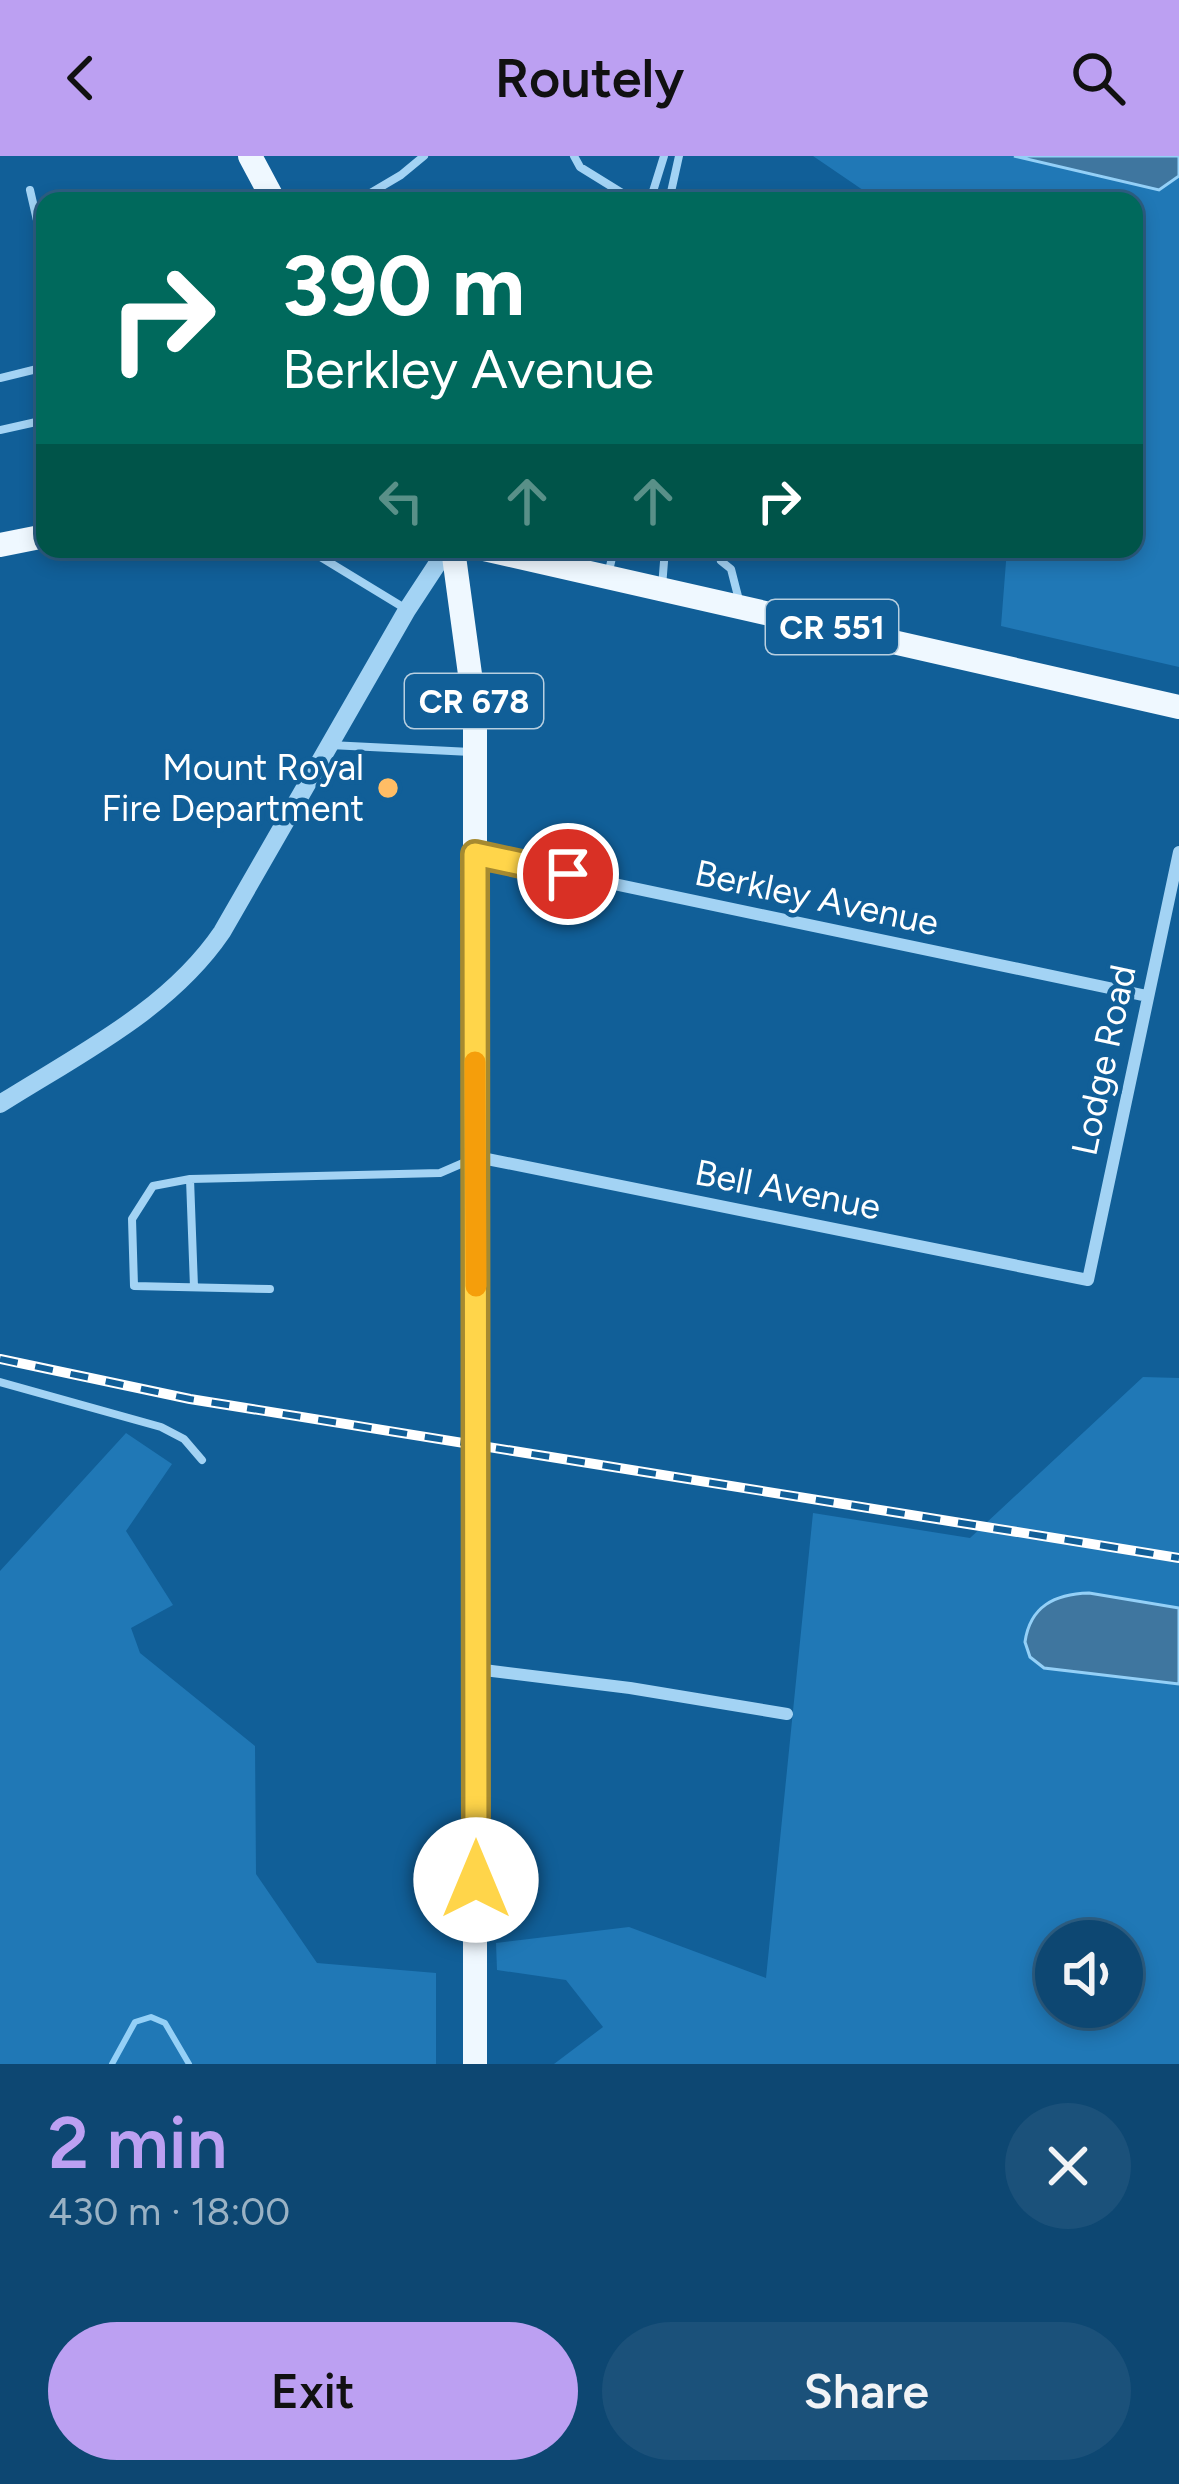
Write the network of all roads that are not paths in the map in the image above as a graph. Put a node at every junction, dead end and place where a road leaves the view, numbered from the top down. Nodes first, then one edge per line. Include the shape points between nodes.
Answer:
1 (250, 156) edge
2 (424, 156) edge
3 (574, 156) edge
4 (664, 156) edge
5 (679, 156) edge
6 (30, 190) dead end
7 (269, 192) edge
8 (373, 192) edge
9 (620, 192) edge
10 (653, 192) edge
11 (671, 192) edge
12 (36, 216) edge
13 (36, 369) edge
14 (0, 378) edge
15 (36, 422) edge
16 (0, 430) edge
17 (36, 538) edge
18 (0, 545) edge
19 (322, 558) edge
20 (444, 558) edge
21 (451, 558) edge
22 (554, 558) edge
23 (612, 558) edge
24 (664, 558) edge
25 (721, 561) dead end
26 (608, 576) junction
27 (662, 588) junction
28 (741, 605) junction
29 (407, 610) junction
30 (1179, 707) edge
31 (329, 745) junction
32 (476, 752) junction
33 (1179, 853) edge
34 (475, 854) junction
35 (1147, 996) junction
36 (0, 1104) edge
37 (477, 1156) junction
38 (190, 1179) junction
39 (1088, 1280) joint
40 (194, 1287) junction
41 (270, 1288) dead end
42 (0, 1382) edge
43 (202, 1460) dead end
44 (476, 1669) junction
45 (787, 1714) dead end
46 (476, 2064) edge

1 - 7 main road
2 - 8 lane
3 - 9 lane
4 - 10 lane
5 - 11 lane
6 - 12 lane
13 - 14 lane
15 - 16 lane
17 - 18 main road
19 - 29 lane
20 - 29 street
21 - 32 main road, CR 678
22 - 26 main road, CR 551
23 - 26 lane
24 - 27 lane
25 - 28 lane
26 - 27 main road, CR 551
27 - 28 main road, CR 551
28 - 30 main road, CR 551
29 - 31 street
31 - 32 lane
31 - 36 street via 199,965 172,992
32 - 34 main road, CR 678
33 - 35 street, Lodge Road
34 - 35 street, Berkley Avenue
34 - 37 main road, CR 678
35 - 39 street, Lodge Road
37 - 38 lane via 440,1173
37 - 39 street, Bell Avenue
37 - 44 main road, CR 678
38 - 40 lane
38 - 40 lane via 153,1186 132,1219 134,1286
40 - 41 lane
42 - 43 lane via 161,1427
44 - 45 street
44 - 46 main road, CR 678

